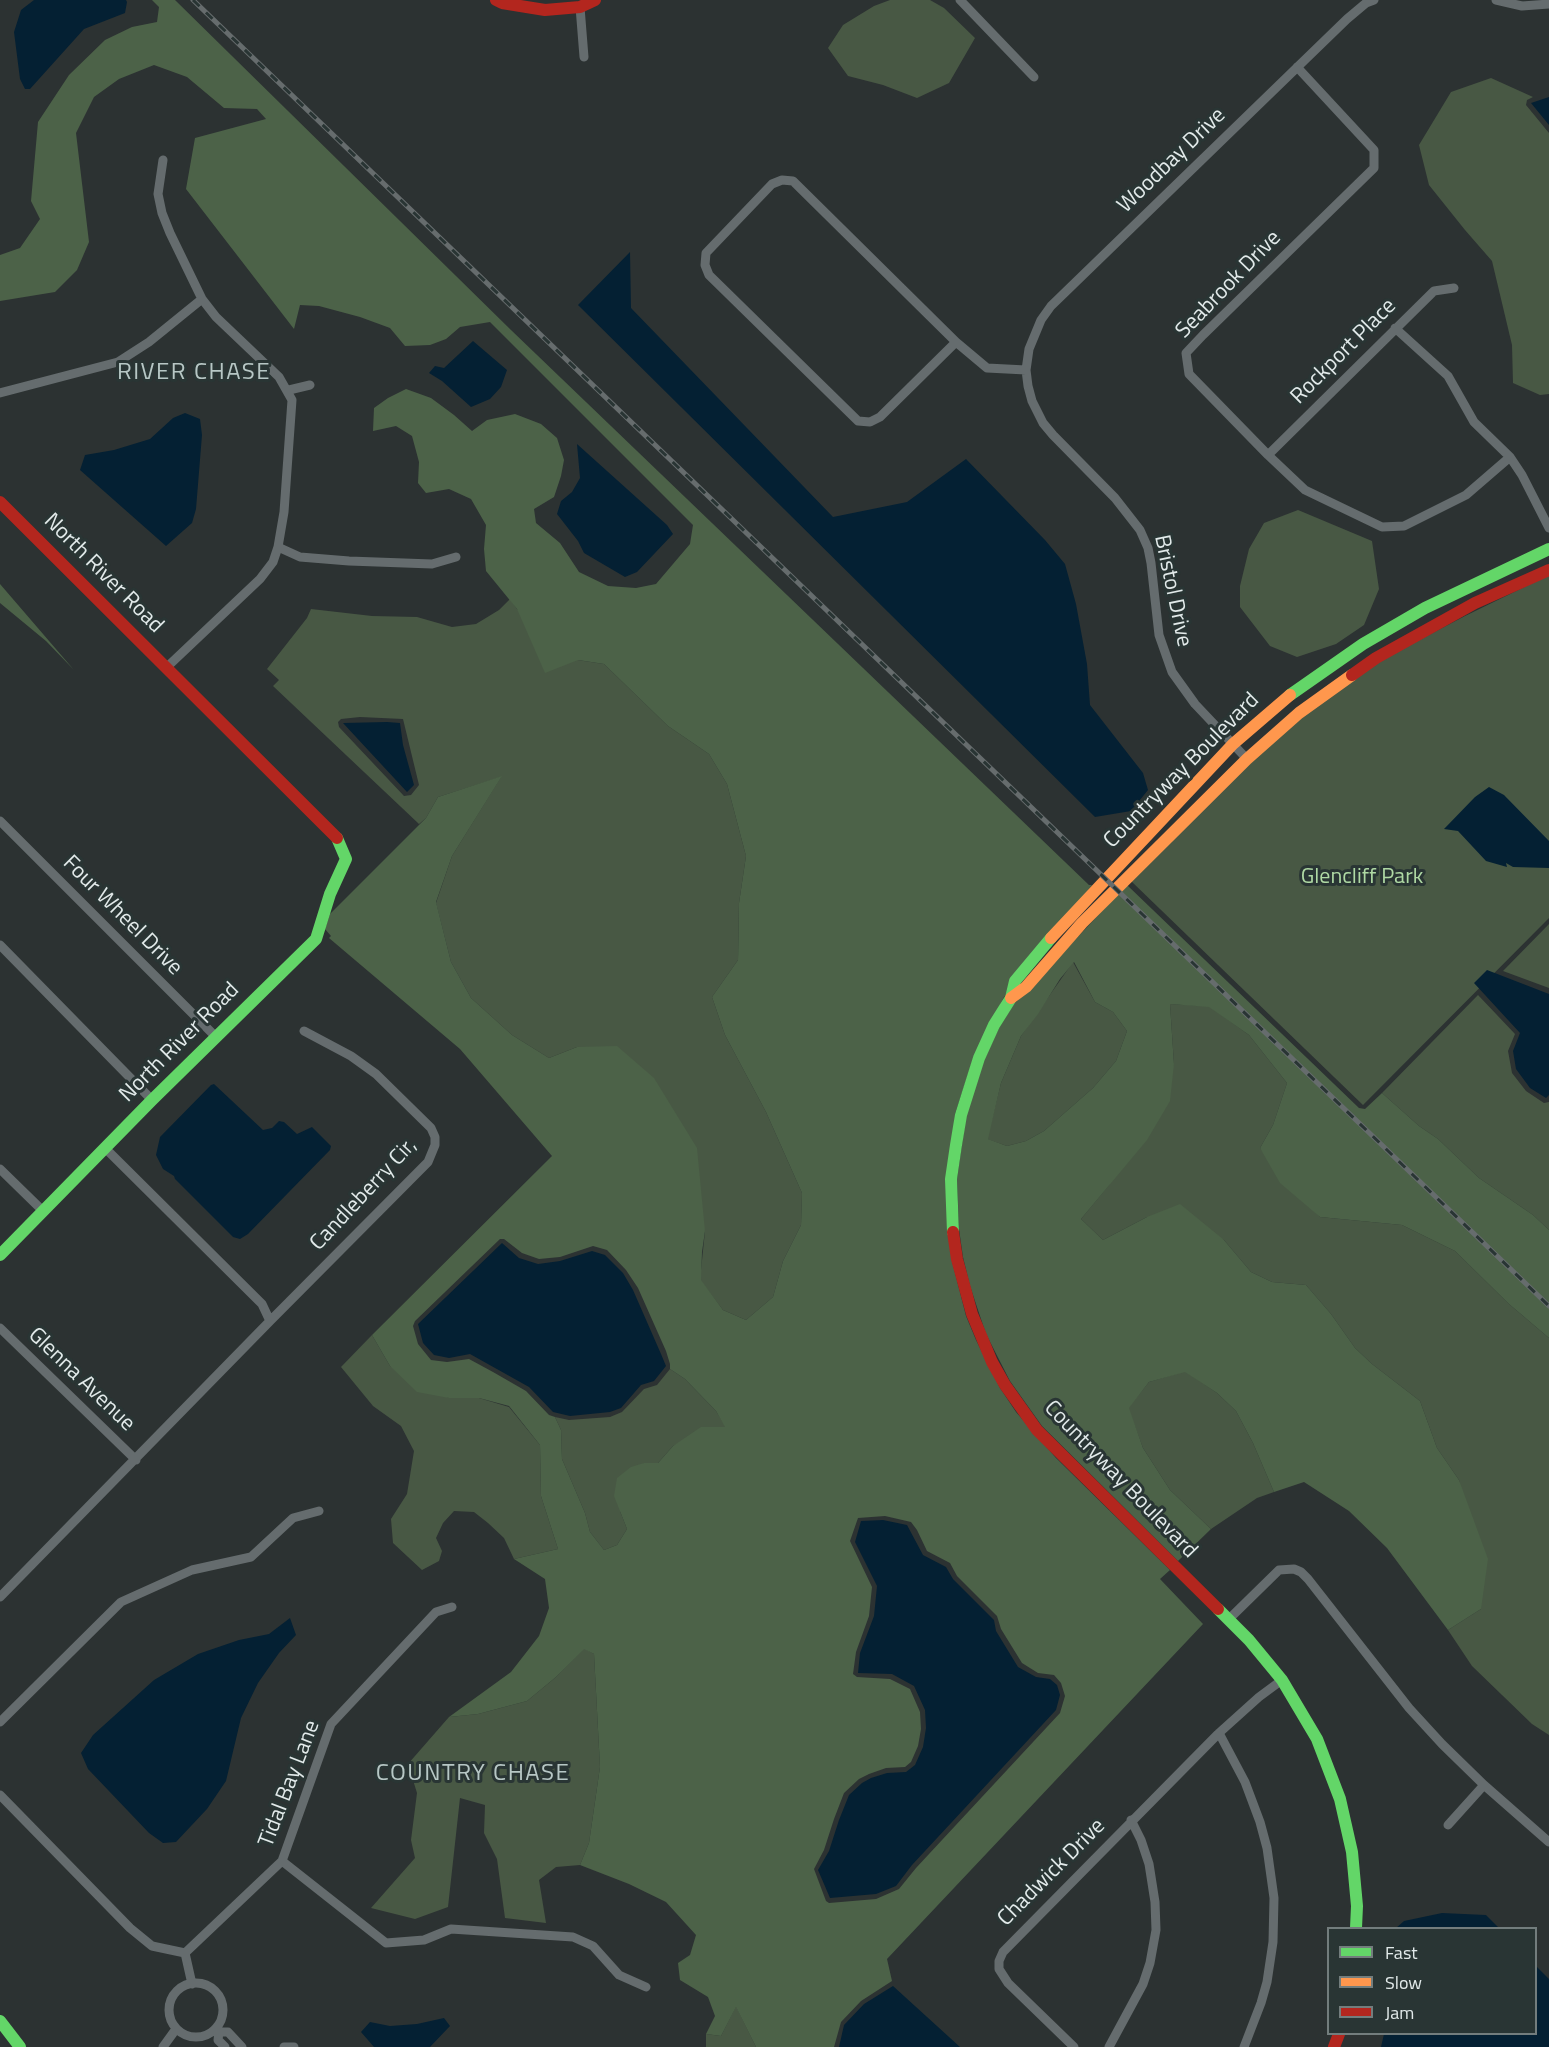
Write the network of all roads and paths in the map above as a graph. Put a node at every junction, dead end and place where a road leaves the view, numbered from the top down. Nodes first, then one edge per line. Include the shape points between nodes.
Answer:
1 (496, 0) edge
2 (595, 0) edge
3 (960, 0) edge
4 (1374, 0) edge
5 (1496, 0) edge
6 (1549, 4) edge
7 (580, 7) junction
8 (584, 57) dead end
9 (1297, 67) junction
10 (1035, 77) dead end
11 (163, 160) dead end
12 (1454, 288) dead end
13 (202, 299) junction
14 (1395, 328) junction
15 (956, 342) junction
16 (1026, 370) junction
17 (310, 385) dead end
18 (289, 390) junction
19 (0, 393) edge
20 (1268, 455) junction
21 (1510, 457) junction
22 (0, 502) edge
23 (1549, 528) edge
24 (1549, 542) edge
25 (278, 547) junction
26 (456, 557) dead end
27 (1547, 561) edge
28 (167, 667) junction
29 (1233, 744) junction
30 (1247, 759) junction
31 (0, 821) edge
32 (0, 945) edge
33 (1011, 998) junction
34 (304, 1031) dead end
35 (216, 1037) junction
36 (152, 1100) junction
37 (105, 1148) junction
38 (0, 1169) edge
39 (43, 1211) junction
40 (0, 1255) edge
41 (270, 1321) junction
42 (0, 1328) edge
43 (136, 1460) junction
44 (319, 1511) dead end
45 (0, 1597) edge
46 (452, 1606) dead end
47 (1229, 1619) junction
48 (1282, 1680) junction
49 (0, 1722) edge
50 (1219, 1733) junction
51 (1484, 1785) junction
52 (0, 1796) edge
53 (1131, 1820) junction
54 (1448, 1825) dead end
55 (1549, 1842) edge
56 (282, 1861) junction
57 (1356, 1927) edge
58 (185, 1953) junction
59 (192, 1984) junction
60 (646, 1988) dead end
61 (0, 2021) edge
62 (176, 2029) junction
63 (217, 2030) junction
64 (20, 2047) edge
65 (163, 2047) edge
66 (225, 2047) edge
67 (242, 2047) edge
68 (284, 2047) edge
69 (294, 2047) edge
70 (1074, 2047) edge
71 (1109, 2047) edge
72 (1244, 2047) edge

1 - 7 street via 545,10
2 - 7 street
3 - 10 street
4 - 9 street, Woodbay Drive via 1347,19
5 - 6 street via 1521,6
7 - 8 street
9 - 16 street, Woodbay Drive via 1051,306 1034,333
9 - 20 street, Seabrook Drive via 1374,150 1374,168 1186,353 1189,374
11 - 13 street via 158,194 162,213
12 - 14 street, Rockport Place via 1434,291
13 - 18 street
13 - 19 street via 118,362
14 - 20 street, Rockport Place
14 - 21 street via 1448,376 1474,422
15 - 15 street via 793,181 772,184 706,253 709,274 858,421 870,422 880,417
15 - 16 street via 987,368
16 - 29 street, Bristol Drive via 1032,401 1043,423 1140,530 1148,548 1160,635 1172,672 1195,704
17 - 18 street
18 - 25 street via 292,417
20 - 21 street, Seabrook Drive via 1305,490 1382,527 1404,526 1467,495
21 - 23 street
22 - 28 street, North River Road
24 - 27 street
25 - 26 street via 300,557 349,561 432,564
25 - 28 street via 260,579
27 - 29 street, Countryway Boulevard via 1425,608 1363,644 1287,697
27 - 30 street, Countryway Boulevard via 1376,658 1299,713
28 - 35 street, North River Road via 334,834 346,859 316,939
29 - 30 street, Bristol Drive
29 - 33 street, Countryway Boulevard via 1043,946 1015,981
30 - 33 street, Countryway Boulevard
31 - 35 street, Four Wheel Drive
32 - 36 street
33 - 47 street, Countryway Boulevard via 990,1034 969,1088 951,1179 957,1259 972,1314 992,1362 1037,1430
34 - 41 street, Candleberry Cir, via 376,1074 431,1128 435,1145 428,1162
35 - 36 street, North River Road
36 - 37 street, North River Road
37 - 39 street, North River Road
37 - 41 street via 262,1304
38 - 39 street
39 - 40 street, North River Road
41 - 43 street
42 - 43 street, Glenna Avenue
43 - 45 street
44 - 49 street via 293,1518 251,1557 192,1570 121,1602
46 - 56 street, Tidal Bay Lane via 436,1612 332,1724
47 - 48 street, Countryway Boulevard
47 - 51 street via 1279,1570 1301,1572 1409,1707
48 - 50 street, Chadwick Drive
48 - 57 street, Countryway Boulevard via 1317,1739 1340,1799 1352,1852
50 - 53 street, Chadwick Drive
50 - 72 street via 1256,1811 1267,1848 1274,1898 1267,1982
51 - 54 street
51 - 55 street
52 - 58 street via 130,1928 152,1946
53 - 70 street, Chadwick Drive via 1009,1944 999,1960 999,1969 1008,1983
53 - 71 street via 1149,1864 1156,1930 1143,1984
56 - 58 street, Tidal Bay Lane
56 - 60 street via 386,1943 424,1940 451,1929 573,1937 593,1946 619,1974
58 - 59 street
59 - 62 street via 179,1988 169,2003
59 - 63 street via 205,1985 219,1996 223,2013
61 - 64 street
62 - 63 street via 191,2037
62 - 65 street
63 - 66 street via 218,2040
63 - 67 street via 228,2032
68 - 69 street

